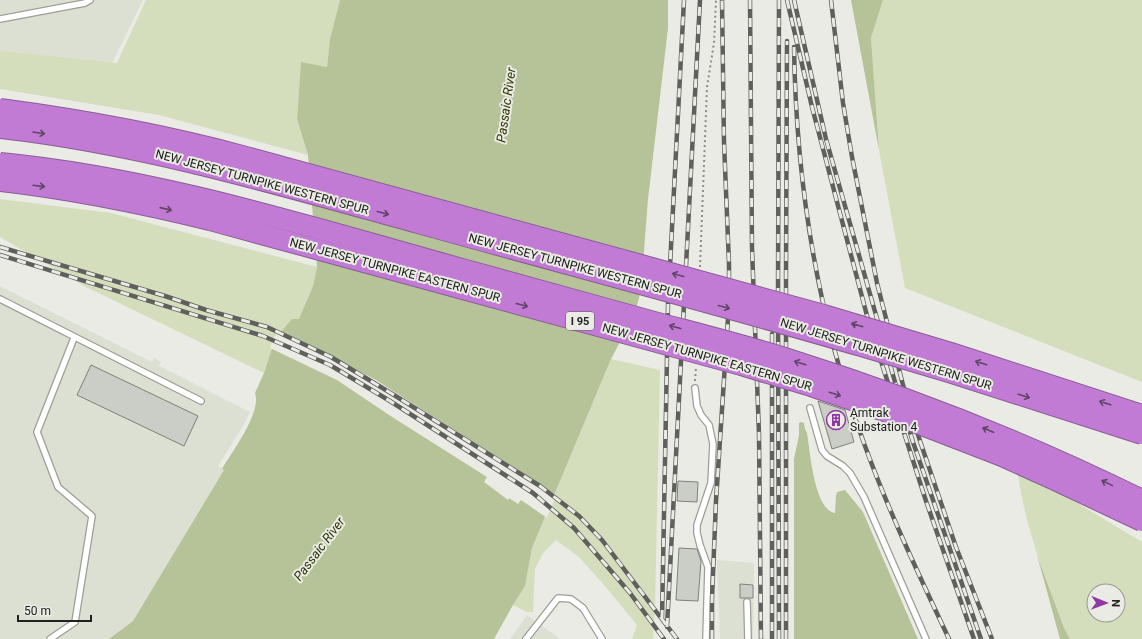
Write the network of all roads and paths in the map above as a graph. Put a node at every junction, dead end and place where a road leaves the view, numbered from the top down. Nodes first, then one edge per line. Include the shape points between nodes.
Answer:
1 (90, 0) edge
2 (716, 0) edge
3 (0, 19) edge
4 (0, 109) edge
5 (0, 128) edge
6 (0, 163) edge
7 (0, 181) edge
8 (700, 270) dead end
9 (0, 299) edge
10 (74, 338) junction
11 (696, 364) dead end
12 (695, 388) joint
13 (201, 401) dead end
14 (810, 408) dead end
15 (1142, 414) edge
16 (1142, 434) edge
17 (1142, 500) edge
18 (1142, 521) edge
19 (747, 602) dead end
20 (50, 639) edge
21 (526, 639) edge
22 (602, 639) edge
23 (706, 639) edge
24 (748, 639) edge
25 (926, 639) edge

1 - 3 lane
2 - 8 path via 714,43 707,87
15 -> 4 highway, NEW JERSEY TURNPIKE WESTERN SPUR, bridge via 839,320 246,157 137,131
5 -> 16 highway, NEW JERSEY TURNPIKE WESTERN SPUR, bridge via 140,150 246,176 862,346
17 -> 6 highway, NEW JERSEY TURNPIKE EASTERN SPUR / I 95, bridge via 969,423 906,398 789,359 184,195 96,176
7 -> 18 highway, NEW JERSEY TURNPIKE EASTERN SPUR / I 95, bridge via 128,201 210,220 767,372 943,432 1048,476
9 - 10 lane
10 - 13 lane
10 - 20 lane via 37,432 58,487 92,516 75,622
11 - 12 path
12 - 23 lane via 697,406 709,426 713,444 711,483 697,525 700,545 708,567
14 - 25 lane via 822,450 850,473 864,498
19 - 24 lane
21 - 22 lane via 558,598 571,599 583,608

